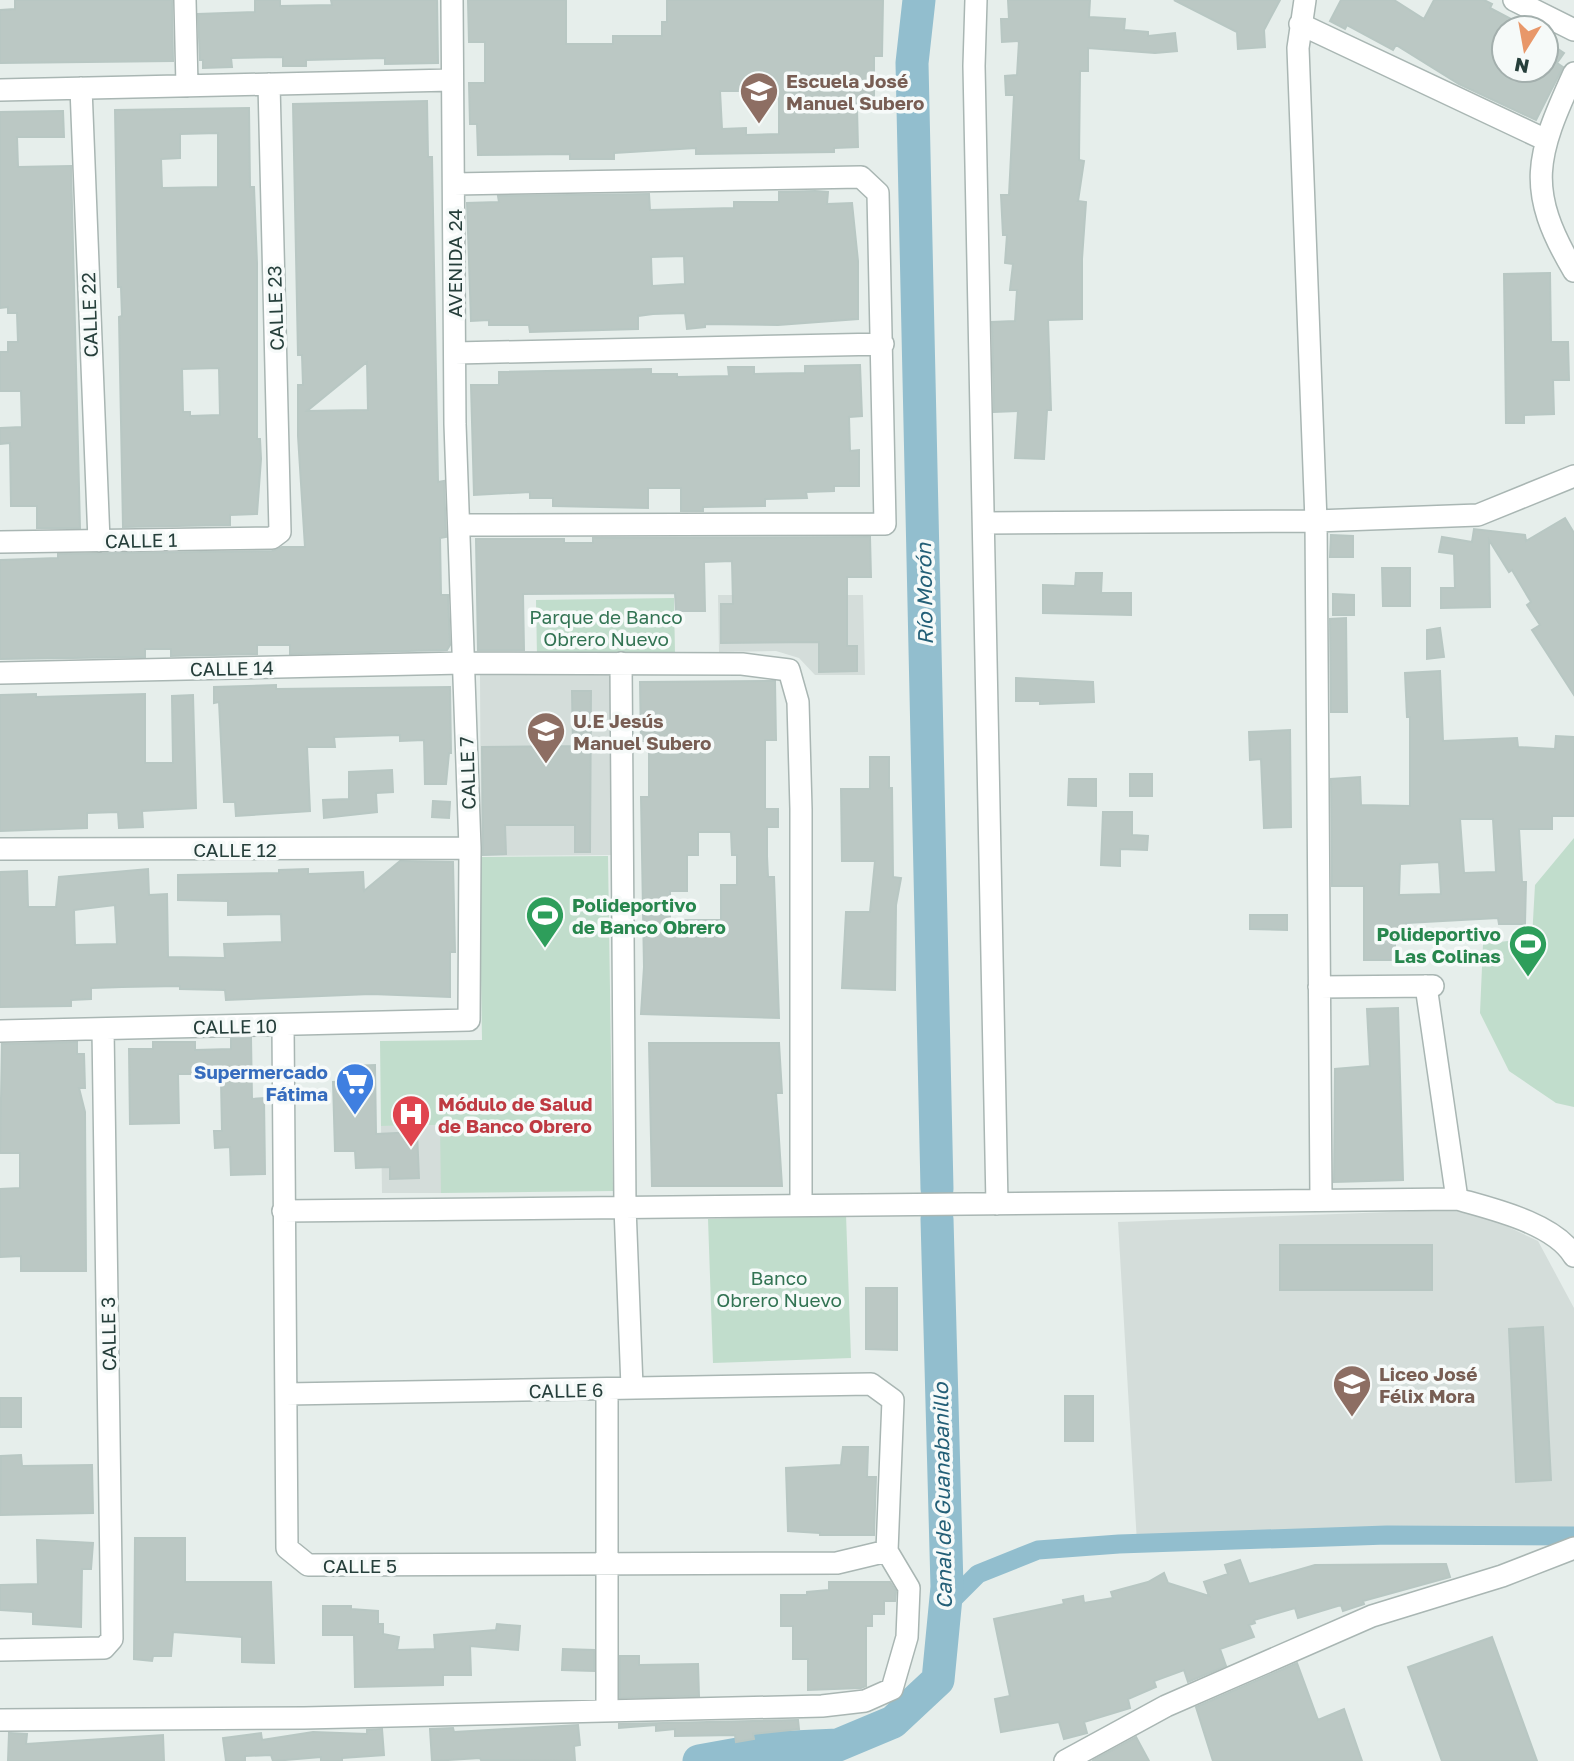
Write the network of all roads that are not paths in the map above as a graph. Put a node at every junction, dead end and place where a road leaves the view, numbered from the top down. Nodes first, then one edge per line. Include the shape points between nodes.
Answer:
1 (185, 0) edge
2 (452, 0) edge
3 (975, 0) edge
4 (1305, 0) edge
5 (1514, 0) edge
6 (1300, 24) junction
7 (1574, 30) edge
8 (1574, 73) edge
9 (452, 80) junction
10 (269, 84) junction
11 (187, 86) junction
12 (81, 88) junction
13 (0, 90) edge
14 (1546, 140) junction
15 (454, 184) junction
16 (1574, 271) edge
17 (883, 344) junction
18 (455, 354) junction
19 (1571, 483) edge
20 (1316, 521) junction
21 (985, 523) junction
22 (461, 525) junction
23 (279, 532) joint
24 (99, 541) junction
25 (0, 542) edge
26 (463, 663) junction
27 (621, 663) junction
28 (0, 673) edge
29 (470, 848) junction
30 (0, 849) edge
31 (1319, 987) junction
32 (469, 1020) joint
33 (283, 1025) junction
34 (103, 1029) junction
35 (0, 1031) edge
36 (1321, 1198) junction
37 (1457, 1199) junction
38 (801, 1203) junction
39 (997, 1204) junction
40 (625, 1208) junction
41 (283, 1211) junction
42 (1574, 1256) edge
43 (632, 1387) junction
44 (607, 1389) junction
45 (286, 1394) junction
46 (1574, 1548) edge
47 (887, 1551) junction
48 (607, 1563) junction
49 (0, 1650) edge
50 (607, 1710) junction
51 (0, 1720) edge
52 (1065, 1761) edge

1 - 11 street
2 - 9 street, AVENIDA 24
3 - 21 street
4 - 6 street
5 - 7 street
6 - 14 street
6 - 20 street
8 - 14 street
9 - 10 street
9 - 15 street, AVENIDA 24
10 - 11 street
10 - 23 street, CALLE 23
11 - 12 street
12 - 13 street
12 - 24 street, CALLE 22
14 - 16 street via 1539,186 1552,234
15 - 17 street via 862,177 878,193
15 - 18 street, AVENIDA 24
17 - 18 street
17 - 22 street via 886,524
18 - 22 street, AVENIDA 24
19 - 20 street via 1478,515
20 - 21 street
20 - 31 street
21 - 39 street
22 - 26 street, CALLE 7
23 - 24 street, CALLE 1 via 272,538
24 - 25 street, CALLE 1
26 - 27 street, CALLE 14
26 - 28 street, CALLE 14
26 - 29 street, CALLE 7
27 - 38 street, CALLE 14 via 741,664 789,670 798,702 801,816
27 - 40 street
29 - 30 street, CALLE 12
29 - 32 street, CALLE 7
31 - 36 street
31 - 37 street via 1429,986
32 - 33 street, CALLE 10
33 - 34 street, CALLE 10
33 - 41 street, CALLE 5
34 - 35 street, CALLE 10
34 - 49 street, CALLE 3 via 112,1639 104,1648
36 - 37 street
36 - 39 street
37 - 42 street via 1535,1225
38 - 39 street
38 - 40 street
40 - 41 street
40 - 43 street
41 - 45 street, CALLE 5
43 - 44 street, CALLE 6
43 - 47 street, CALLE 6 via 871,1384 893,1400
44 - 45 street, CALLE 6
44 - 48 street
45 - 48 street, CALLE 5 via 287,1548 308,1565
46 - 52 street via 1502,1576 1372,1616 1166,1706
47 - 48 street, CALLE 5 via 837,1563
47 - 50 street via 909,1588 907,1637 892,1689 865,1701 822,1706
48 - 50 street
50 - 51 street

